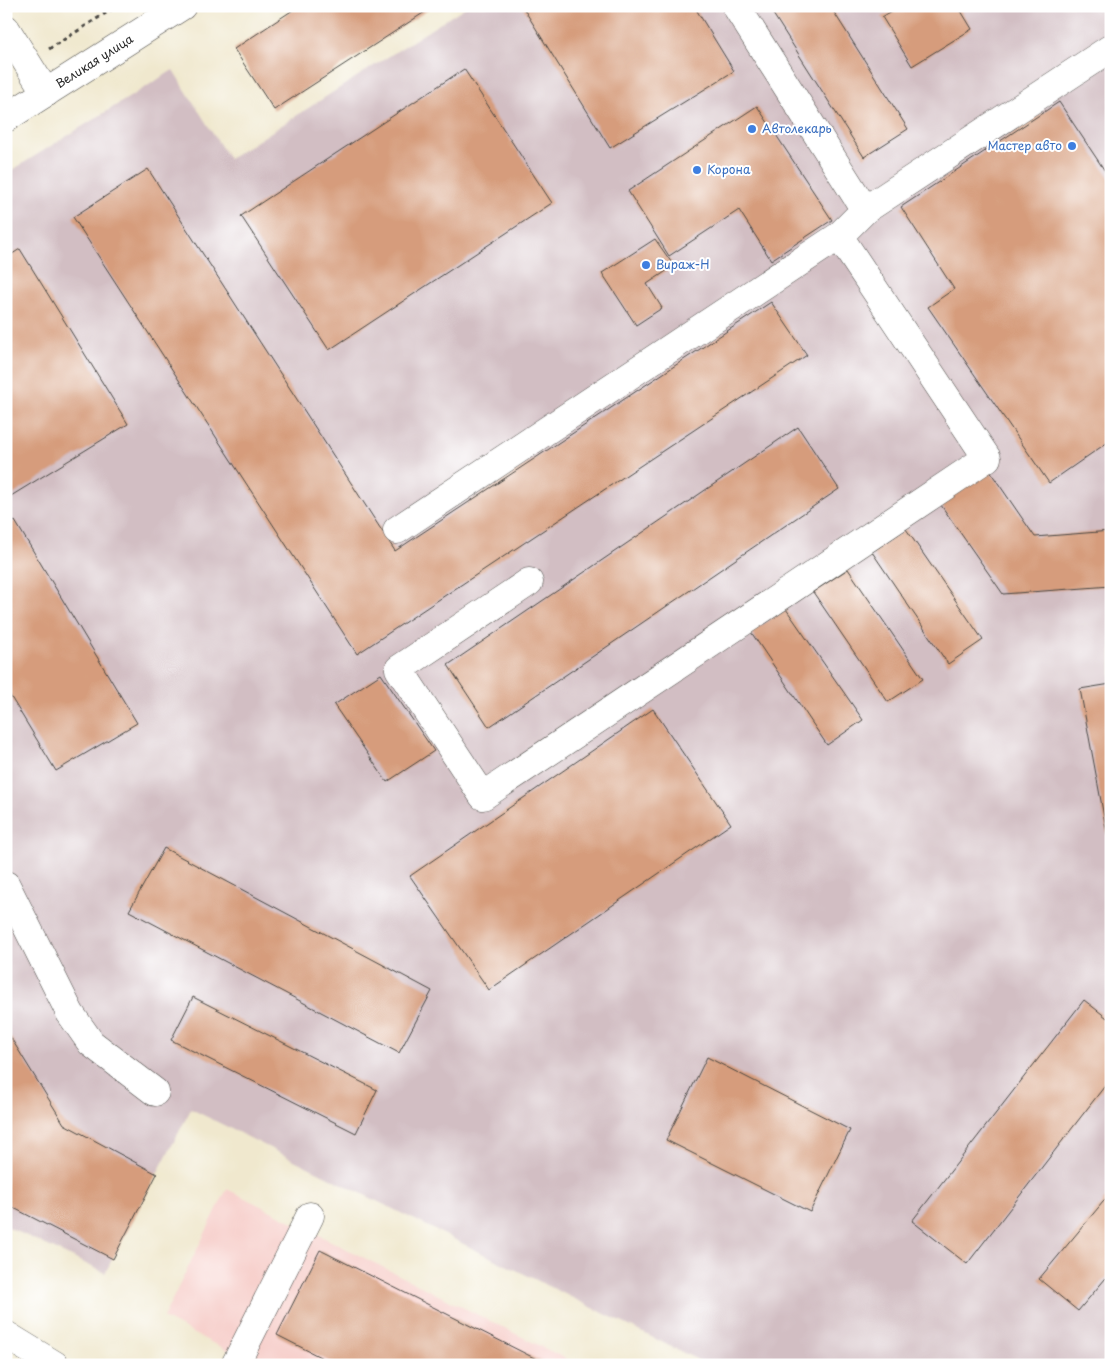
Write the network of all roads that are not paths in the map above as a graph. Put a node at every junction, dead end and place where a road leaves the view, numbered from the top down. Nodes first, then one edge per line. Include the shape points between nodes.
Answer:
1 (182, 6) edge
2 (736, 6) edge
3 (6, 29) edge
4 (1111, 48) edge
5 (46, 92) junction
6 (6, 118) edge
7 (865, 210) junction
8 (839, 236) junction
9 (397, 530) dead end
10 (529, 582) dead end
11 (6, 885) edge
12 (155, 1092) dead end
13 (310, 1216) dead end
14 (6, 1335) edge
15 (237, 1364) edge
16 (55, 1365) edge

1 - 5 main road, Великая улица
2 - 7 main road
3 - 5 main road
4 - 7 main road
5 - 6 main road, Великая улица
7 - 8 main road
8 - 9 main road
8 - 10 main road via 987,458 483,796 399,669
11 - 12 main road via 70,1013 91,1043
13 - 15 main road
14 - 16 main road

